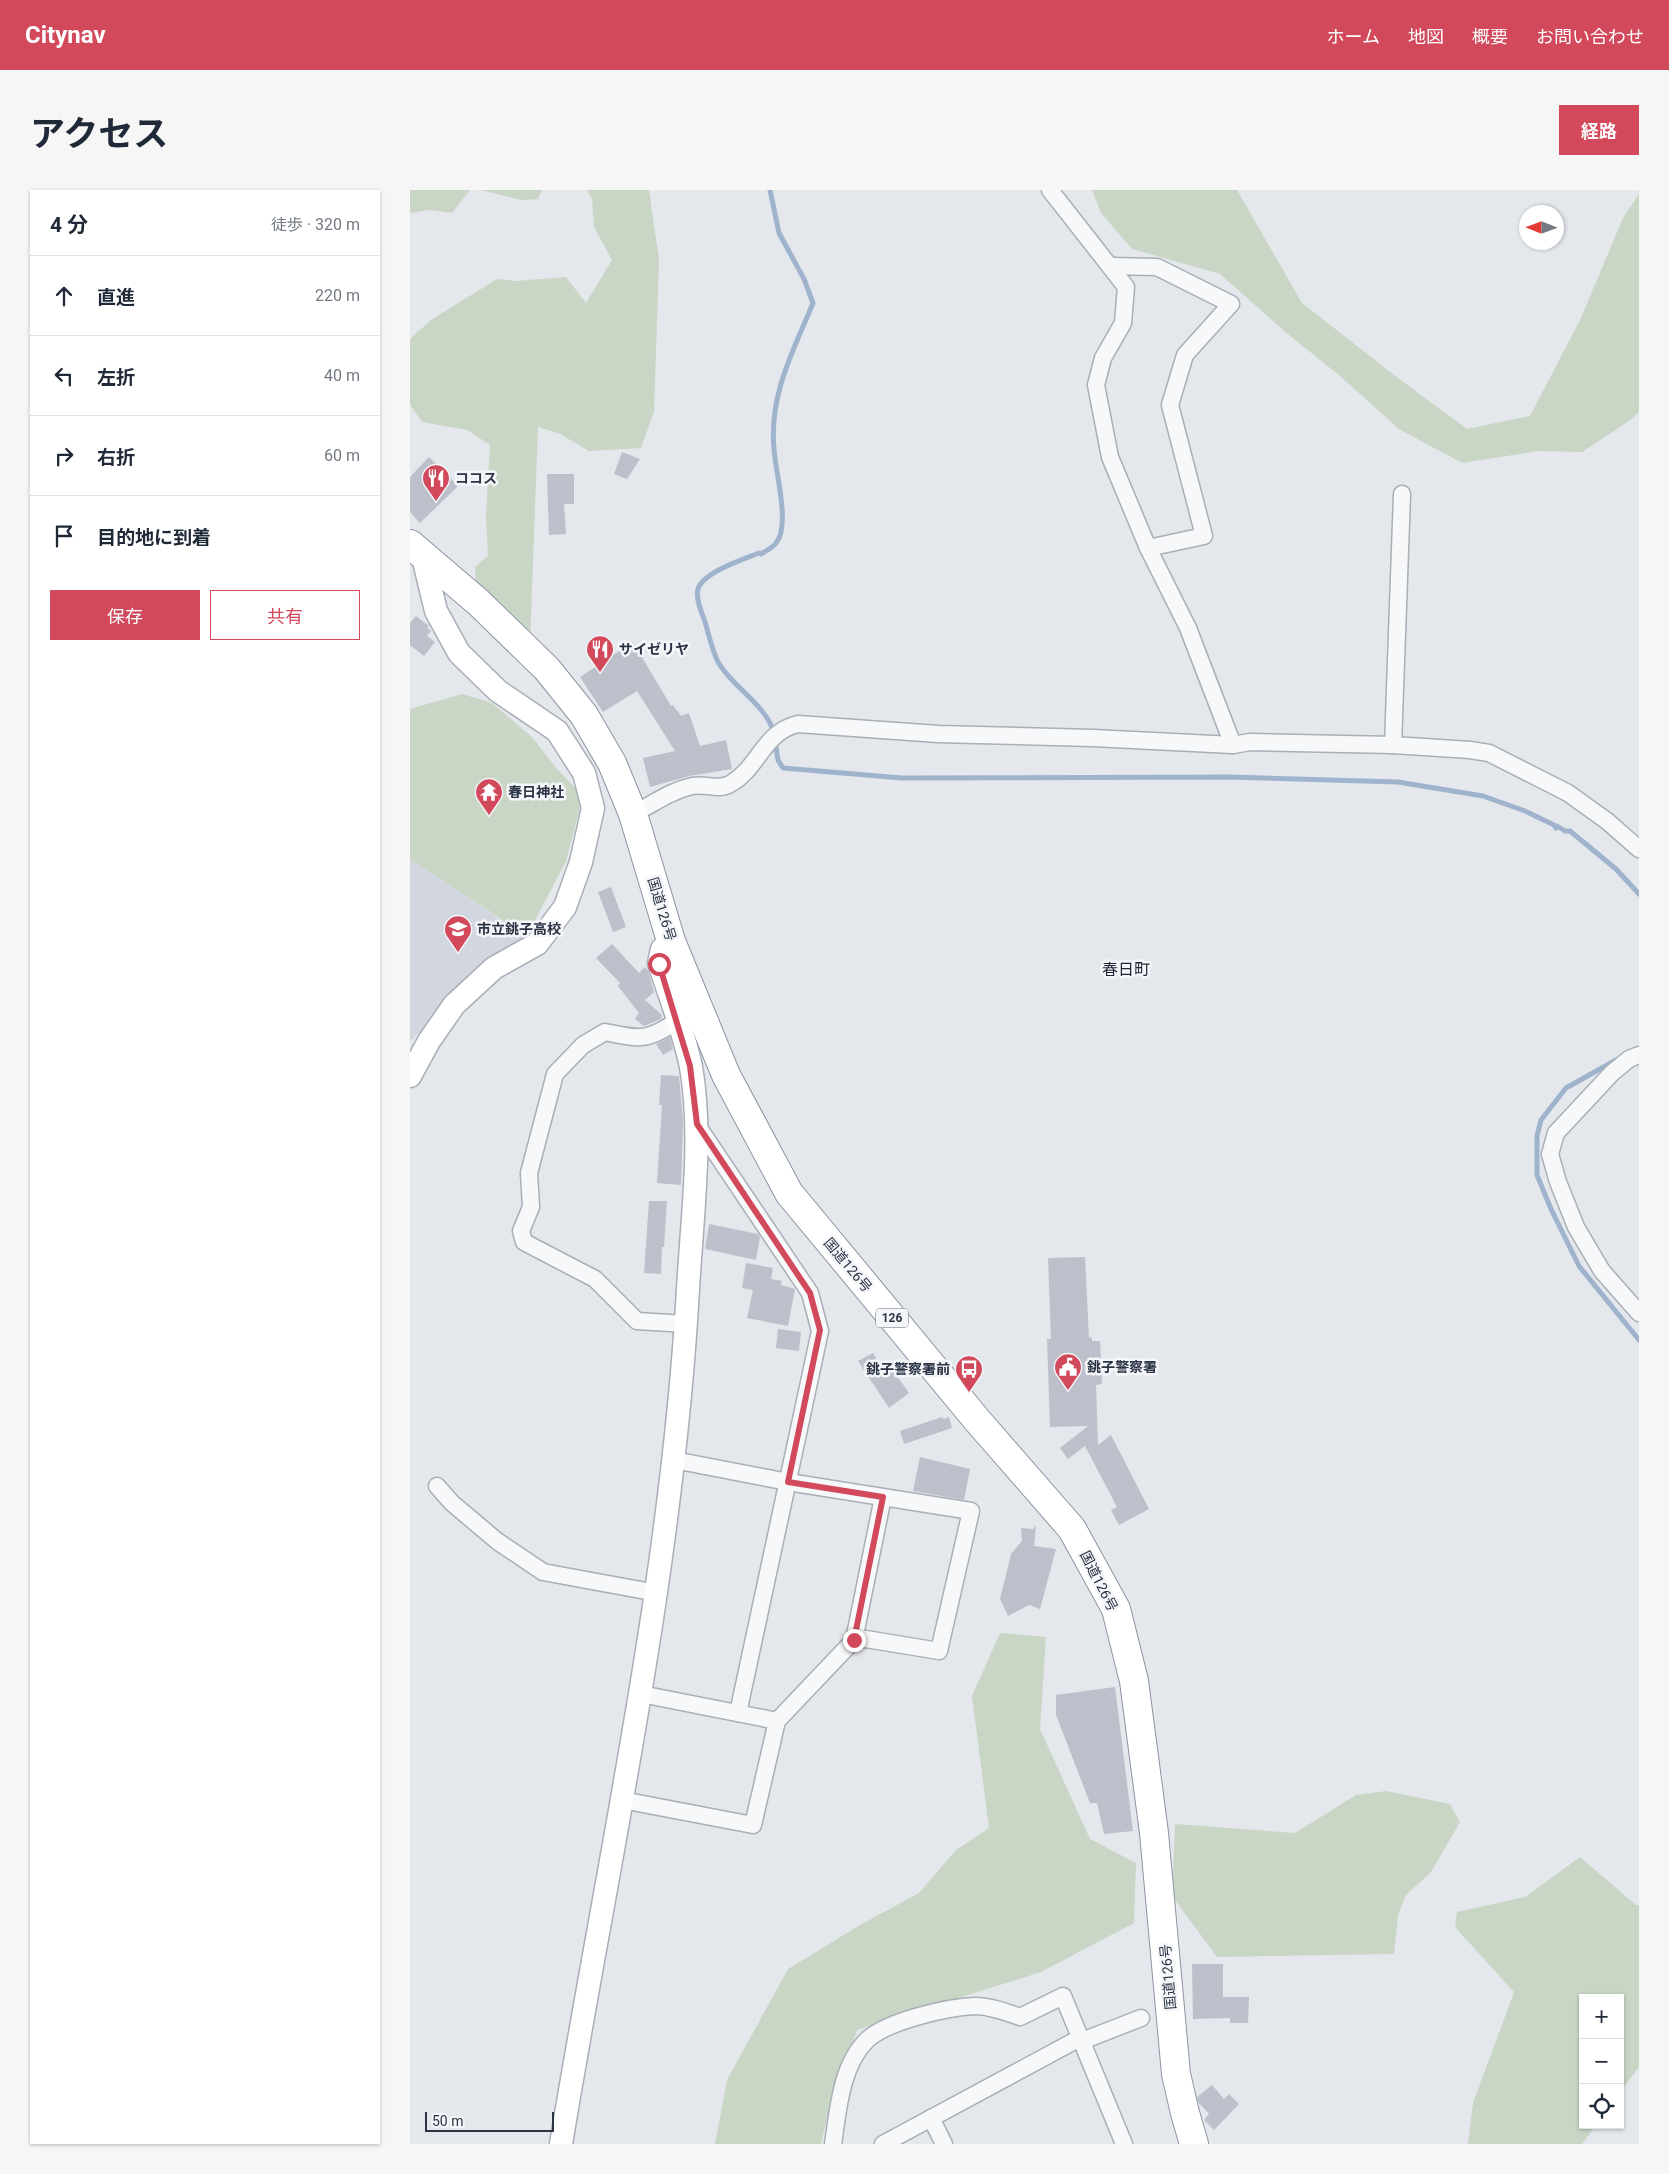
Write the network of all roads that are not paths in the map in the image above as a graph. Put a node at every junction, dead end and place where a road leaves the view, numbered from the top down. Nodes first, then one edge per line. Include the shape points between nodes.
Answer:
1 (1050, 190) edge
2 (1110, 266) junction
3 (1402, 494) dead end
4 (1148, 548) junction
5 (417, 550) edge
6 (1394, 744) junction
7 (1233, 745) junction
8 (633, 814) junction
9 (1639, 849) edge
10 (671, 941) junction
11 (678, 1020) junction
12 (1639, 1055) edge
13 (410, 1076) edge
14 (697, 1124) junction
15 (1639, 1313) edge
16 (686, 1324) junction
17 (674, 1460) junction
18 (788, 1482) junction
19 (437, 1486) dead end
20 (883, 1497) junction
21 (657, 1593) junction
22 (854, 1640) junction
23 (641, 1694) junction
24 (738, 1713) junction
25 (777, 1721) junction
26 (622, 1800) junction
27 (1141, 2018) dead end
28 (1081, 2040) junction
29 (930, 2118) junction
30 (1118, 2142) edge
31 (561, 2144) edge
32 (833, 2144) edge
33 (883, 2144) edge
34 (944, 2144) edge
35 (1194, 2144) edge

1 - 2 street
2 - 4 street via 1126,286 1123,323 1103,358 1096,385 1110,457
2 - 4 street via 1157,267 1231,304 1185,355 1170,405 1204,536
3 - 6 street
4 - 7 street via 1188,628
5 - 8 highway, 国道126号 / 126 via 478,602 566,692 612,763
5 - 13 street via 436,611 460,653 498,691 557,731 584,773 593,808 581,862 566,907 537,944 494,968 454,1006
6 - 7 street via 1250,742
6 - 9 street via 1488,753 1568,793 1608,821
7 - 8 street via 938,734 798,724 786,727 770,739 744,773 729,785 694,785 668,794
8 - 10 highway, 国道126号 / 126
10 - 11 street via 662,949 659,964
10 - 35 highway, 国道126号 / 126 via 726,1074 789,1193 976,1420 1072,1528 1116,1609 1134,1681 1154,1833 1176,2074
11 - 14 street via 690,1066
11 - 16 street via 662,1031 639,1039 605,1032 583,1045 555,1074 529,1174 531,1207 521,1231 524,1242 594,1279 637,1321
12 - 15 street via 1612,1073 1556,1133 1550,1154 1576,1227 1602,1270
14 - 16 street
14 - 18 street via 810,1293 820,1330
16 - 17 street
17 - 18 street
17 - 21 street
18 - 20 street
18 - 24 street
19 - 21 street via 497,1541 543,1572
20 - 22 street
20 - 22 street via 971,1511 939,1651 866,1639
21 - 23 street
22 - 25 street
23 - 24 street
23 - 26 street
24 - 25 street
25 - 26 street via 753,1825
26 - 31 street
27 - 28 street
28 - 29 street
28 - 30 street
28 - 32 street via 1062,1996 1020,2016 976,2006 935,2012 883,2029 867,2040 841,2088
29 - 33 street
29 - 34 street

